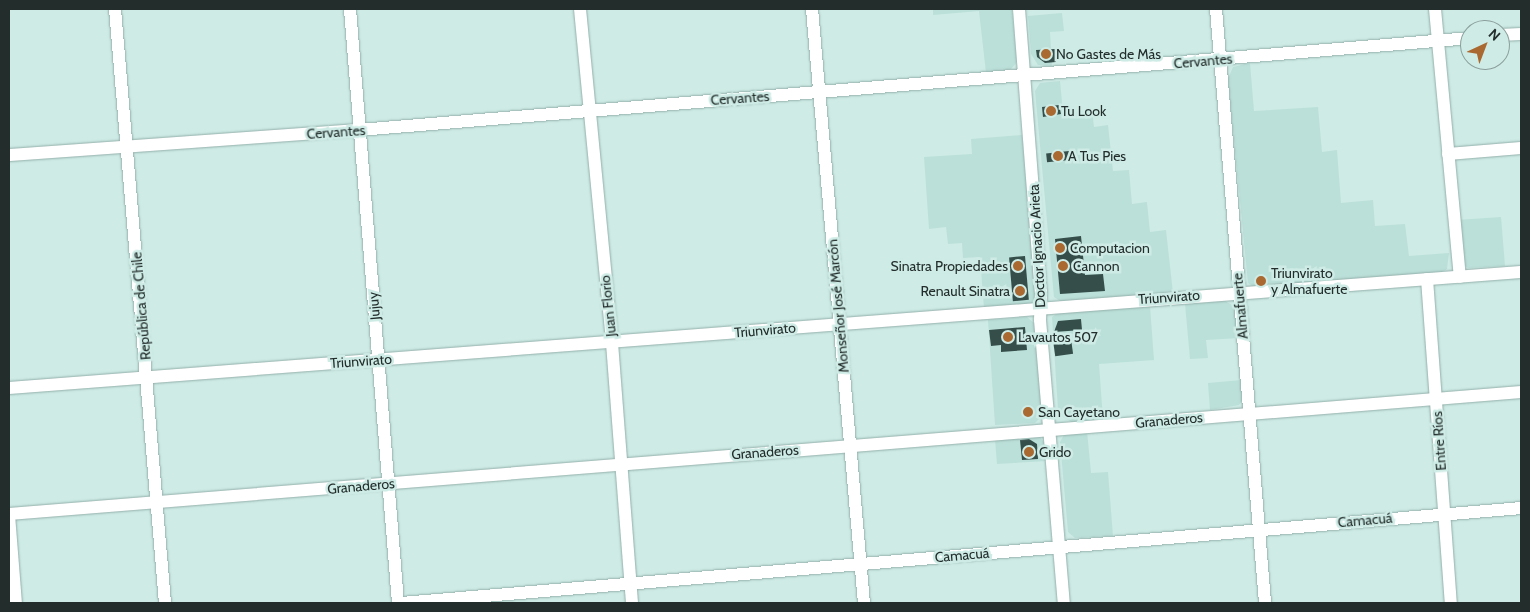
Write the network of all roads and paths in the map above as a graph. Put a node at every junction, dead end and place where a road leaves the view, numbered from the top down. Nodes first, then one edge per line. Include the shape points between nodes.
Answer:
1 (116, 9) edge
2 (350, 9) edge
3 (580, 9) edge
4 (812, 9) edge
5 (1019, 9) edge
6 (1216, 9) edge
7 (1435, 9) edge
8 (1460, 39) edge
9 (1437, 41) junction
10 (1220, 60) junction
11 (1025, 75) junction
12 (820, 92) junction
13 (589, 110) junction
14 (360, 130) junction
15 (128, 147) junction
16 (1521, 148) edge
17 (1448, 154) junction
18 (9, 155) edge
19 (1521, 272) edge
20 (1460, 277) junction
21 (1427, 279) junction
22 (1239, 292) junction
23 (1041, 307) junction
24 (840, 323) junction
25 (612, 342) junction
26 (379, 360) junction
27 (147, 377) junction
28 (9, 388) edge
29 (1521, 392) edge
30 (1436, 399) junction
31 (1250, 413) junction
32 (1050, 430) junction
33 (850, 446) junction
34 (622, 463) junction
35 (388, 483) junction
36 (156, 504) junction
37 (1521, 508) edge
38 (9, 514) edge
39 (1445, 514) junction
40 (1258, 529) junction
41 (1060, 546) junction
42 (860, 564) junction
43 (630, 582) junction
44 (16, 603) edge
45 (165, 603) edge
46 (398, 603) edge
47 (402, 603) edge
48 (632, 603) edge
49 (864, 603) edge
50 (1064, 603) edge
51 (1265, 603) edge
52 (1451, 603) edge

1 - 15 street, República de Chile
2 - 14 street, Jujuy
3 - 13 street, Juan Florio
4 - 12 street, Monseñor José Marcón
5 - 11 street, Doctor Ignacio Arieta
6 - 10 street, Almafuerte
7 - 9 street
8 - 9 street, Cervantes
9 - 10 street, Cervantes
9 - 17 street
10 - 11 street, Cervantes
10 - 22 street, Almafuerte
11 - 12 street, Cervantes
11 - 23 street, Doctor Ignacio Arieta
12 - 13 street, Cervantes
12 - 24 street, Monseñor José Marcón
13 - 14 street, Cervantes
13 - 25 street, Juan Florio
14 - 15 street, Cervantes
14 - 26 street, Jujuy
15 - 18 street, Cervantes
15 - 27 street, República de Chile
16 - 17 street
17 - 20 street
19 - 20 street, Triunvirato
20 - 21 street, Triunvirato
21 - 22 street, Triunvirato
21 - 30 street, Entre Ríos
22 - 23 street, Triunvirato
22 - 31 street, Almafuerte
23 - 24 street, Triunvirato
23 - 32 street, Doctor Ignacio Arieta
24 - 25 street, Triunvirato
24 - 33 street, Monseñor José Marcón
25 - 26 street, Triunvirato
25 - 34 street, Juan Florio
26 - 27 street, Triunvirato
26 - 35 street, Jujuy
27 - 28 street, Triunvirato
27 - 36 street, República de Chile
29 - 30 street, Granaderos
30 - 31 street, Granaderos
30 - 39 street, Entre Ríos
31 - 32 street, Granaderos
31 - 40 street, Almafuerte
32 - 33 street, Granaderos
32 - 41 street, Doctor Ignacio Arieta
33 - 34 street, Granaderos
33 - 42 street, Monseñor José Marcón
34 - 35 street, Granaderos
34 - 43 street, Juan Florio
35 - 36 street, Granaderos
35 - 46 street, Jujuy
36 - 38 street, Granaderos
36 - 45 street, República de Chile
37 - 39 street, Camacuá
38 - 44 street
39 - 40 street, Camacuá
39 - 52 street, Entre Ríos
40 - 41 street, Camacuá
40 - 51 street, Almafuerte
41 - 42 street, Camacuá
41 - 50 street, Doctor Ignacio Arieta
42 - 43 street, Camacuá
42 - 49 street, Monseñor José Marcón
43 - 47 street, Camacuá
43 - 48 street, Juan Florio

